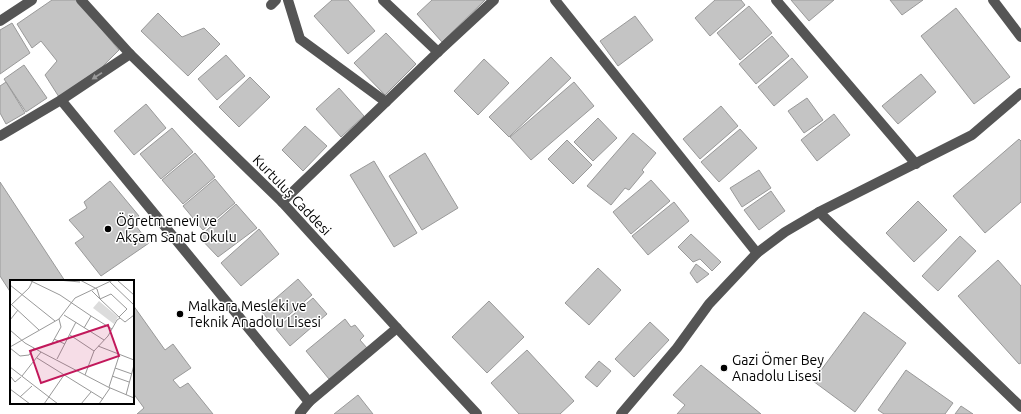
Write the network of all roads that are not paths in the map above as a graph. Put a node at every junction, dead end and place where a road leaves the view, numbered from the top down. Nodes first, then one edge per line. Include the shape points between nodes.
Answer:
1 (32, 0) edge
2 (81, 0) edge
3 (288, 0) edge
4 (383, 0) edge
5 (494, 0) edge
6 (555, 0) edge
7 (776, 0) edge
8 (993, 0) edge
9 (0, 21) edge
10 (1021, 37) edge
11 (438, 52) junction
12 (130, 54) junction
13 (1021, 93) edge
14 (60, 100) junction
15 (386, 102) junction
16 (0, 136) edge
17 (916, 164) junction
18 (282, 202) junction
19 (819, 212) junction
20 (757, 253) junction
21 (397, 328) junction
22 (309, 402) junction
23 (1021, 407) edge
24 (300, 414) edge
25 (477, 414) edge
26 (621, 414) edge

1 - 9 street
2 - 12 street, Kurtuluş Caddesi
3 - 15 street via 300,39
4 - 11 street
5 - 11 street
6 - 20 street
7 - 17 street
8 - 10 street
11 - 15 street
12 -> 14 street
12 - 18 street, Kurtuluş Caddesi
13 - 17 street via 972,136
14 - 16 street
14 - 22 street
15 - 18 street
17 - 19 street
18 - 21 street, Kurtuluş Caddesi
19 - 20 street via 785,232
19 - 23 street
20 - 26 street via 709,304 678,348
21 - 22 street
21 - 25 street, Kurtuluş Caddesi
22 - 24 street

